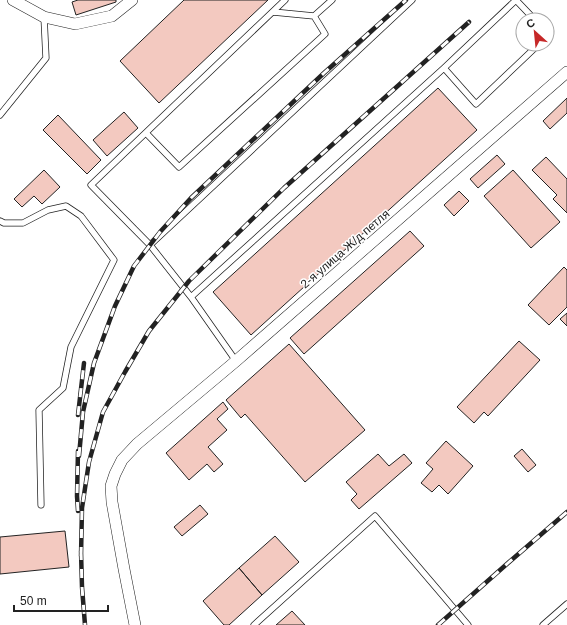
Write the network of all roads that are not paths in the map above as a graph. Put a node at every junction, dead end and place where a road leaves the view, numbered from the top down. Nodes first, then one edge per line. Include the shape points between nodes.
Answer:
1 (14, 0) edge
2 (132, 0) edge
3 (285, 0) edge
4 (332, 0) edge
5 (412, 0) edge
6 (516, 0) edge
7 (273, 12) junction
8 (527, 12) edge
9 (314, 16) junction
10 (44, 18) junction
11 (531, 52) edge
12 (444, 68) junction
13 (567, 72) edge
14 (0, 116) edge
15 (146, 133) junction
16 (0, 221) edge
17 (150, 245) junction
18 (191, 298) junction
19 (236, 361) junction
20 (42, 505) dead end
21 (567, 604) edge
22 (135, 625) edge
23 (254, 625) edge
24 (468, 625) edge
25 (543, 625) edge

1 - 10 street
2 - 10 street via 112,16 75,24
3 - 7 lane
4 - 9 lane
5 - 17 lane
6 - 8 lane
6 - 12 lane
7 - 9 lane
7 - 15 lane
9 - 15 lane via 325,34 179,167
10 - 14 lane via 46,58
11 - 12 lane via 476,104
12 - 18 lane
13 - 19 street, 2-я улица Ж/д петля
15 - 17 lane via 91,185
16 - 20 lane via 23,223 48,210 66,206 81,216 114,260 71,347 63,388 39,410
17 - 18 lane
18 - 19 lane
19 - 22 street, 2-я улица Ж/д петля via 137,444 122,460 115,474 112,502
21 - 25 lane
23 - 24 lane via 374,516

